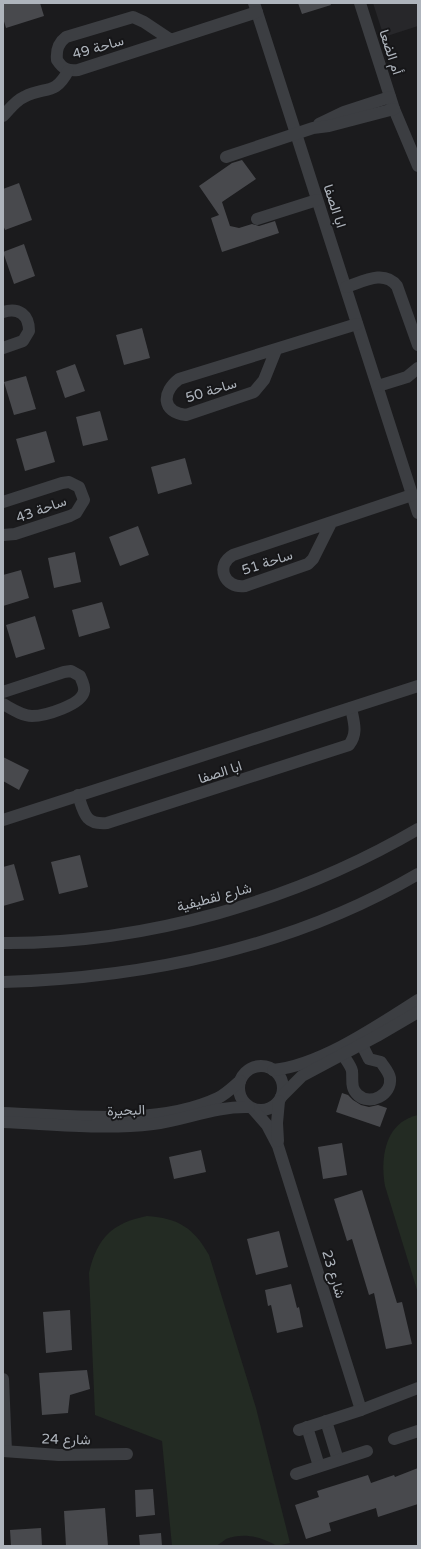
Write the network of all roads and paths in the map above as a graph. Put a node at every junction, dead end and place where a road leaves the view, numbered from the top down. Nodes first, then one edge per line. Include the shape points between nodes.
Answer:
1 (360, 3) edge
2 (256, 7) edge
3 (171, 40) junction
4 (68, 71) junction
5 (390, 97) junction
6 (394, 110) junction
7 (3, 116) edge
8 (313, 128) junction
9 (296, 133) junction
10 (226, 157) dead end
11 (418, 166) edge
12 (317, 200) junction
13 (257, 219) dead end
14 (346, 287) junction
15 (3, 312) edge
16 (357, 324) junction
17 (418, 346) edge
18 (3, 348) edge
19 (276, 350) junction
20 (418, 368) edge
21 (378, 386) junction
22 (412, 495) junction
23 (3, 502) edge
24 (418, 513) edge
25 (331, 523) junction
26 (3, 534) edge
27 (418, 686) edge
28 (3, 692) edge
29 (3, 704) edge
30 (351, 708) junction
31 (78, 795) junction
32 (3, 820) edge
33 (418, 829) edge
34 (418, 874) edge
35 (3, 943) edge
36 (3, 982) edge
37 (418, 1000) edge
38 (418, 1012) edge
39 (363, 1041) junction
40 (343, 1055) junction
41 (273, 1070) junction
42 (240, 1081) junction
43 (280, 1099) junction
44 (251, 1108) junction
45 (3, 1112) edge
46 (143, 1120) junction
47 (3, 1122) edge
48 (278, 1146) junction
49 (3, 1379) edge
50 (417, 1393) edge
51 (361, 1410) junction
52 (326, 1422) junction
53 (418, 1431) edge
54 (394, 1439) dead end
55 (4, 1451) edge
56 (366, 1451) dead end
57 (127, 1454) dead end
58 (338, 1460) junction
59 (319, 1466) junction
60 (296, 1474) dead end

1 - 5 street, أم الضعا
2 - 3 street, ساحة 49
2 - 9 street, ابا الصفا
3 - 4 street, ساحة 49
3 - 4 street, ساحة 49 via 138,19 125,18 66,37 61,41 56,60
4 - 7 street via 62,82 16,101
5 - 6 street, أم الضعا
5 - 8 street via 344,112
6 - 8 street
6 - 11 street, أم الضعا
8 - 9 street
9 - 10 street
9 - 12 street, ابا الصفا
12 - 13 street
12 - 14 street, ابا الصفا
14 - 16 street, ابا الصفا
14 - 17 street via 379,277 393,280
15 - 18 street via 17,310 23,313 30,331 23,341
16 - 19 street, ساحة 50
16 - 21 street, ابا الصفا
19 - 19 street, ساحة 50 via 264,380 254,392 186,415 175,412 167,402 170,385 179,379
20 - 21 street via 407,377
21 - 22 street, ابا الصفا
22 - 24 street, ابا الصفا
22 - 25 street, ساحة 51
23 - 26 street, ساحة 43 via 69,482 79,487 84,500 76,513 70,516 16,534
25 - 25 street, ساحة 51 via 308,564 245,586 235,586 226,579 222,571 226,560 233,555
27 - 30 street, ابا الصفا
28 - 29 street via 71,671 80,676 84,688 83,695 75,703 41,715 23,714
30 - 31 street, ابا الصفا
30 - 31 street, ابا الصفا via 356,731 349,745 114,821 98,824 90,821 84,813
31 - 32 street, ابا الصفا
33 - 35 street, شارع لقطيفية via 329,874 284,892 224,911 125,934 36,943
34 - 36 street via 310,924 200,958 102,976
37 - 39 street
38 - 39 street
39 - 40 street
39 - 40 street via 369,1058 381,1062 390,1078 388,1089 381,1097 374,1100 356,1094 351,1082 352,1071
39 - 41 street via 305,1063
40 - 43 street via 302,1076
41 - 42 street via 264,1066 254,1067 245,1073
41 - 43 street via 282,1082
42 - 44 street via 240,1096
42 - 46 street, البحيرة via 222,1096
43 - 44 street via 267,1110
43 - 48 street, شارع 23
44 - 46 street, البحيرة via 224,1108 183,1118
44 - 48 street, شارع 23 via 267,1126
45 - 46 street, البحيرة
46 - 47 street, البحيرة via 121,1126
48 - 51 street, شارع 23
49 - 55 street, شارع 24
50 - 51 street
51 - 52 street
52 - 58 street
52 - 59 street via 303,1429
53 - 54 street
55 - 57 street, شارع 24
56 - 58 street
58 - 59 street
59 - 60 street

